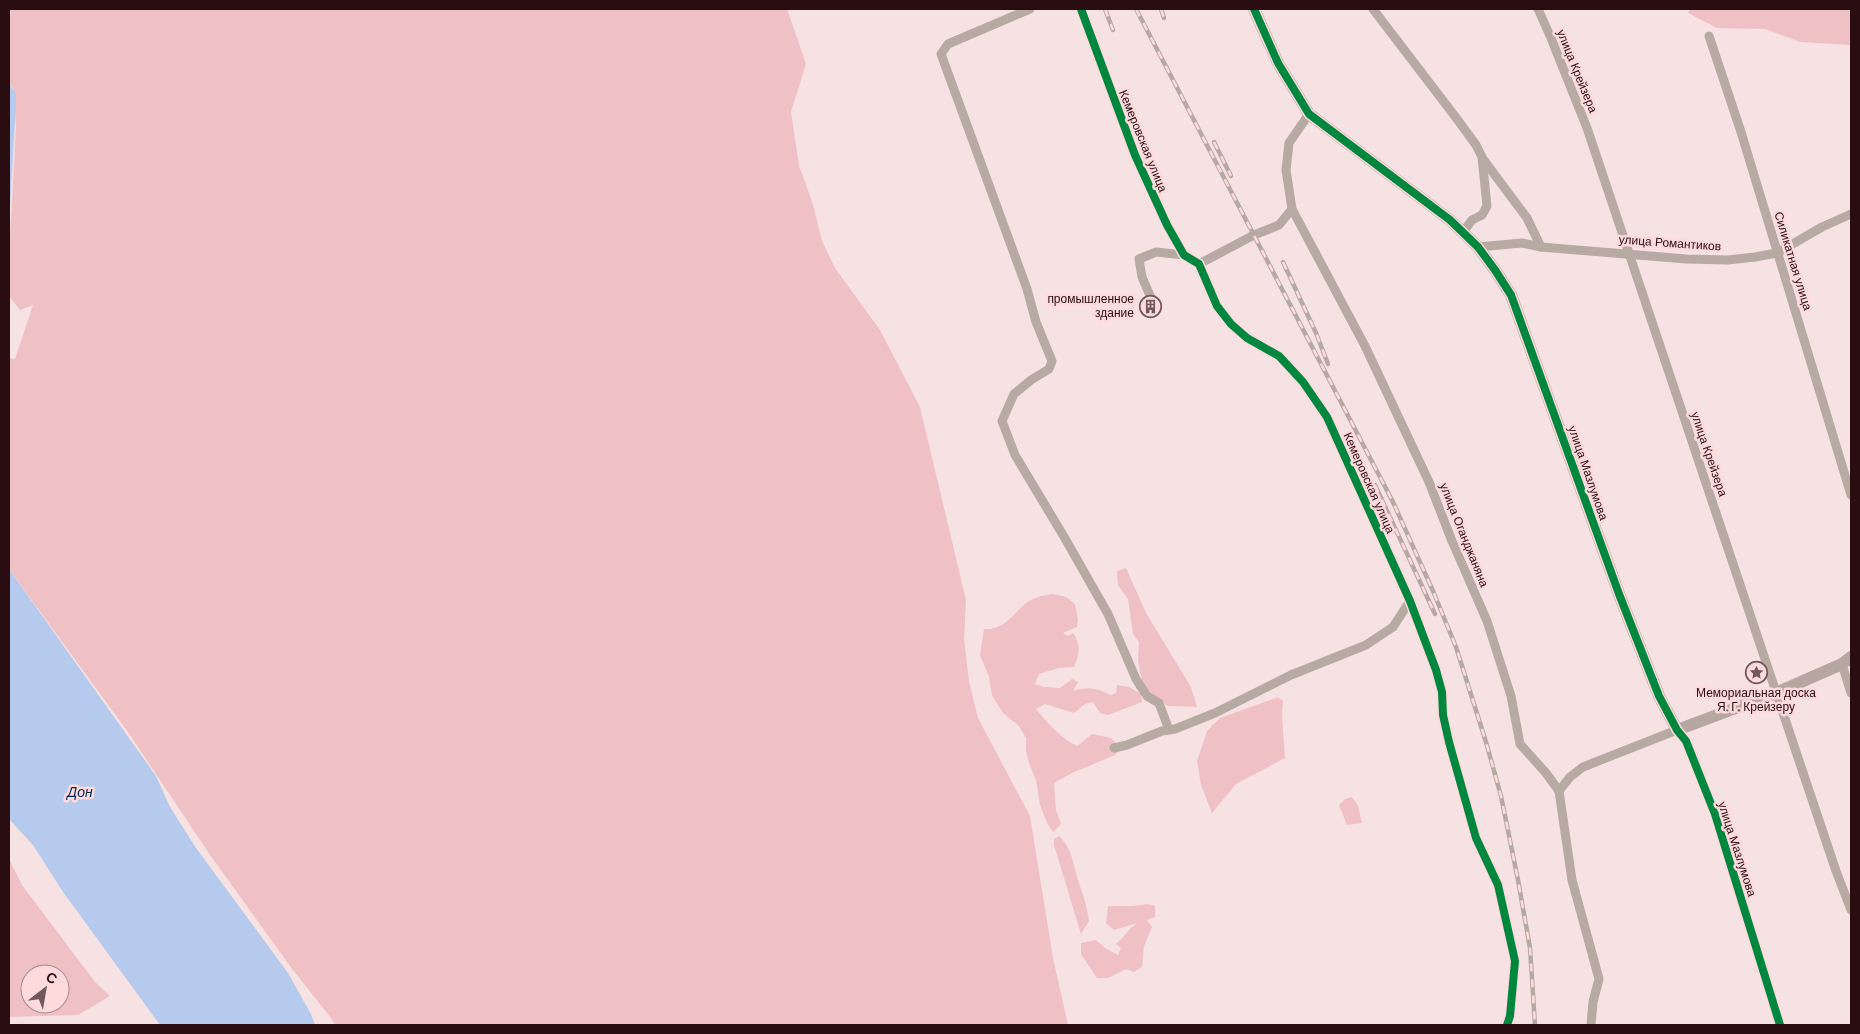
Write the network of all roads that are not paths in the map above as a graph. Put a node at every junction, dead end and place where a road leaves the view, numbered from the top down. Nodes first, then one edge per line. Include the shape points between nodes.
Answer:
1 (1030, 9) edge
2 (1081, 9) edge
3 (1254, 9) edge
4 (1373, 9) edge
5 (1538, 9) edge
6 (1709, 36) dead end
7 (1309, 114) junction
8 (1482, 157) junction
9 (1292, 209) junction
10 (1851, 214) edge
11 (1463, 232) junction
12 (1541, 247) junction
13 (1478, 248) junction
14 (1628, 253) junction
15 (1777, 253) junction
16 (1184, 255) junction
17 (1199, 264) junction
18 (1151, 298) dead end
19 (1851, 495) edge
20 (1410, 601) junction
21 (1846, 660) edge
22 (1776, 693) junction
23 (1851, 693) edge
24 (1169, 730) junction
25 (1677, 730) junction
26 (1114, 748) dead end
27 (1559, 791) junction
28 (1851, 910) edge
29 (1507, 1025) edge
30 (1592, 1025) edge
31 (1780, 1025) edge

1 - 24 street via 948,44 942,54 1052,360 1049,369 1014,394 1002,421 1015,455 1108,614 1136,679 1147,696 1159,703
2 - 16 street, Кемеровская улица via 1135,156
3 - 7 street, улица Мазлумова via 1278,63
4 - 8 street
5 - 14 street, улица Крейзера via 1587,128
6 - 15 street, Силикатная улица
7 - 9 street, улица Оганджаняна via 1290,143 1286,170
7 - 11 street, улица Мазлумова
8 - 11 street via 1487,206
8 - 12 street via 1527,218
9 - 17 street via 1279,225
9 - 27 street, улица Оганджаняна via 1365,346 1429,482 1487,622 1511,696 1520,744
10 - 15 street, улица Романтиков
11 - 13 street, улица Мазлумова
12 - 13 street, улица Романтиков via 1522,243
12 - 14 street, улица Романтиков
13 - 25 street, улица Мазлумова via 1511,295 1619,594 1659,696
14 - 15 street, улица Романтиков via 1728,260
14 - 22 street, улица Крейзера
15 - 19 street, Силикатная улица
16 - 17 street, Кемеровская улица
16 - 18 street via 1156,252 1139,259
17 - 20 street, Кемеровская улица via 1216,306 1231,324 1247,338 1279,356 1327,417
20 - 24 street via 1393,627 1366,645 1291,676 1215,713
20 - 29 street, Кемеровская улица via 1436,670 1449,742 1476,838 1500,893 1515,960
21 - 22 street
21 - 23 street
22 - 25 street
22 - 28 street, улица Крейзера
24 - 26 street
25 - 27 street via 1583,767
25 - 31 street, улица Мазлумова via 1689,748 1715,814
27 - 30 street, улица Оганджаняна via 1572,880 1598,979

